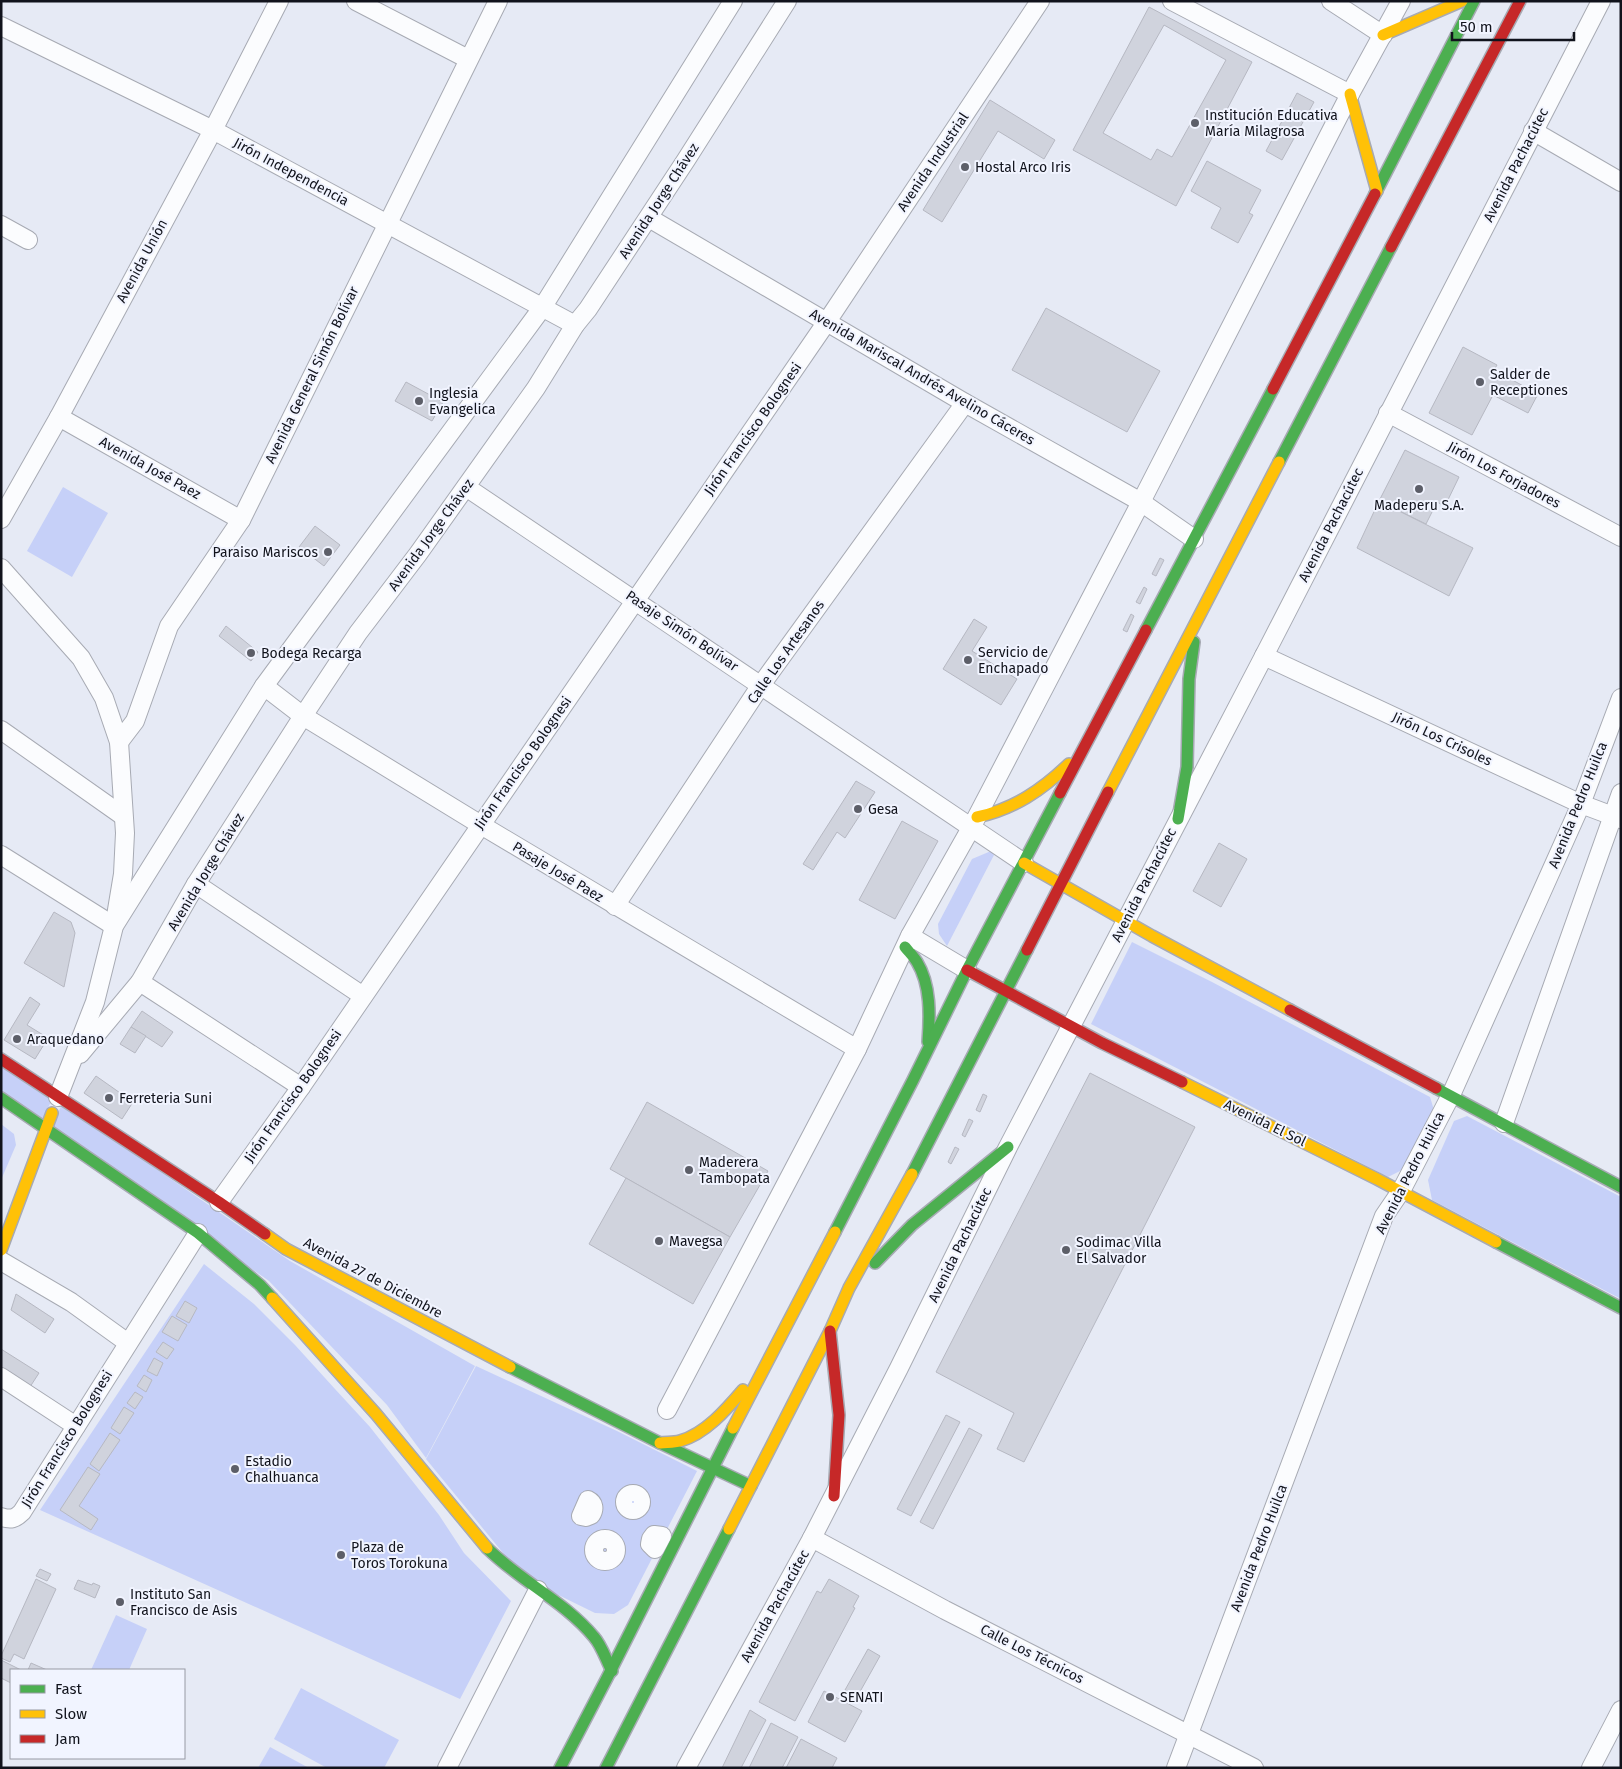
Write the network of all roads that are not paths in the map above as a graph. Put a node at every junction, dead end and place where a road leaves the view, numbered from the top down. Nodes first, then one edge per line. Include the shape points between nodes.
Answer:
1 (279, 1) edge
2 (356, 1) edge
3 (498, 1) edge
4 (733, 1) edge
5 (787, 1) edge
6 (1040, 1) edge
7 (1172, 1) edge
8 (1331, 1) edge
9 (1401, 1) edge
10 (1462, 1) edge
11 (1474, 1) edge
12 (1520, 1) edge
13 (1602, 1) edge
14 (1, 26) edge
15 (1383, 35) junction
16 (468, 59) junction
17 (1350, 94) junction
18 (213, 130) junction
19 (1533, 131) junction
20 (1621, 182) edge
21 (1377, 192) junction
22 (648, 218) junction
23 (387, 224) junction
24 (1, 226) edge
25 (28, 240) dead end
26 (542, 308) junction
27 (826, 323) junction
28 (575, 326) junction
29 (965, 403) junction
30 (1388, 413) junction
31 (59, 417) junction
32 (466, 487) junction
33 (1141, 502) junction
34 (1, 519) edge
35 (241, 520) junction
36 (1621, 537) edge
37 (1194, 539) junction
38 (1, 568) edge
39 (635, 600) junction
40 (1198, 619) junction
41 (1264, 656) junction
42 (761, 685) junction
43 (264, 686) junction
44 (1621, 698) edge
45 (303, 716) junction
46 (1, 730) edge
47 (119, 742) junction
48 (1082, 751) junction
49 (1621, 793) edge
50 (1581, 804) junction
51 (124, 816) junction
52 (1617, 817) edge
53 (1178, 819) junction
54 (974, 822) junction
55 (480, 825) junction
56 (1, 855) edge
57 (1024, 863) junction
58 (196, 884) junction
59 (1061, 884) junction
60 (615, 906) junction
61 (1126, 921) junction
62 (114, 926) junction
63 (908, 942) junction
64 (967, 970) junction
65 (140, 982) junction
66 (1005, 992) junction
67 (363, 996) junction
68 (1071, 1027) junction
69 (857, 1049) junction
70 (1, 1059) edge
71 (924, 1062) junction
72 (70, 1066) junction
73 (301, 1087) junction
74 (1451, 1095) junction
75 (58, 1097) junction
76 (1, 1098) edge
77 (1504, 1123) junction
78 (46, 1128) junction
79 (1008, 1147) junction
80 (1621, 1187) edge
81 (1401, 1191) junction
82 (219, 1202) junction
83 (198, 1234) junction
84 (1, 1250) edge
85 (1, 1261) edge
86 (849, 1288) junction
87 (1621, 1308) edge
88 (830, 1331) junction
89 (128, 1343) junction
90 (768, 1358) junction
91 (1, 1377) edge
92 (667, 1410) dead end
93 (76, 1426) junction
94 (660, 1443) junction
95 (712, 1467) junction
96 (751, 1486) junction
97 (834, 1496) junction
98 (9, 1517) edge
99 (812, 1538) junction
100 (538, 1590) junction
101 (612, 1671) junction
102 (1621, 1710) edge
103 (1189, 1734) junction
104 (447, 1768) edge
105 (560, 1768) edge
106 (606, 1768) edge
107 (686, 1768) edge
108 (1176, 1768) edge
109 (1254, 1768) edge
110 (1591, 1768) edge

1 - 18 street, Avenida Unión
2 - 16 street
3 - 16 street, Avenida General Simón Bolívar
4 - 26 street, Avenida Jorge Chávez
5 - 22 street, Avenida Jorge Chávez
6 - 27 street, Avenida Industrial
7 - 17 street
8 - 15 street
9 - 15 street
10 - 15 main road
11 - 21 main road
12 - 40 main road
13 - 19 street, Avenida Pachacútec
14 - 18 street, Jirón Independencia
15 - 17 street
16 - 23 street, Avenida General Simón Bolívar
17 - 21 main road
17 - 33 street
18 - 23 street, Jirón Independencia
18 - 31 street, Avenida Unión
19 - 20 street
19 - 30 street, Avenida Pachacútec
21 - 37 main road
22 - 27 street, Avenida Mariscal Andrés Avelino Cáceres
22 - 28 street, Avenida Jorge Chávez
23 - 26 street, Jirón Independencia
23 - 35 street, Avenida General Simón Bolívar
24 - 25 street
26 - 28 street, Jirón Independencia
26 - 43 street, Avenida Jorge Chávez
27 - 29 street, Avenida Mariscal Andrés Avelino Cáceres
27 - 39 street, Jirón Francisco Bolognesi
28 - 32 street, Avenida Jorge Chávez
29 - 33 street, Avenida Mariscal Andrés Avelino Cáceres
29 - 42 street, Calle Los Artesanos
30 - 36 street, Jirón Los Forjadores
30 - 41 street, Avenida Pachacútec
31 - 34 street, Avenida Unión
31 - 35 street, Avenida José Paez
32 - 39 street, Pasaje Simón Bolívar
32 - 45 street, Avenida Jorge Chávez via 358,633
33 - 37 street, Avenida Mariscal Andrés Avelino Cáceres
33 - 54 street
35 - 47 street, Avenida General Simón Bolívar via 169,626 135,721
37 - 48 main road
38 - 47 street via 81,658 104,698
39 - 42 street, Pasaje Simón Bolívar
39 - 55 street, Jirón Francisco Bolognesi
40 - 53 main road via 1189,679 1187,767
40 - 59 main road
41 - 50 street, Jirón Los Crisoles
41 - 53 street, Avenida Pachacútec
42 - 54 street, Pasaje Simón Bolívar
42 - 60 street, Calle Los Artesanos
43 - 45 street, Pasaje José Paez
43 - 62 street, Avenida Jorge Chávez
44 - 50 street, Avenida Pedro Huilca
45 - 55 street, Pasaje José Paez
45 - 58 street, Avenida Jorge Chávez
46 - 51 street
47 - 51 street
48 - 54 main road via 1027,799
48 - 57 main road
49 - 52 street
50 - 52 street, Jirón Los Crisoles
50 - 74 street, Avenida Pedro Huilca
51 - 62 street via 123,874
52 - 77 street
53 - 61 street, Avenida Pachacútec
54 - 57 street
54 - 63 street
55 - 60 street, Pasaje José Paez
55 - 67 street, Jirón Francisco Bolognesi
56 - 62 street
57 - 59 main road
57 - 64 main road
58 - 65 street, Avenida Jorge Chávez
58 - 67 street
59 - 61 main road
59 - 66 main road
60 - 69 street, Pasaje José Paez
61 - 68 street, Avenida Pachacútec
61 - 74 main road
62 - 72 street, Avenida Jorge Chávez via 95,1002
63 - 64 street, Avenida El Sol
63 - 69 street
63 - 71 main road via 926,986 929,1006
64 - 66 main road, Avenida El Sol
64 - 71 main road
65 - 72 street, Avenida Jorge Chávez
65 - 73 street
66 - 68 main road, Avenida El Sol
66 - 86 main road via 901,1196
67 - 73 street, Jirón Francisco Bolognesi
68 - 79 street, Avenida Pachacútec
68 - 81 main road, Avenida El Sol
69 - 92 street
70 - 75 main road, Avenida 27 de Diciembre
71 - 90 main road
72 - 75 street, Avenida Jorge Chávez
73 - 82 street, Jirón Francisco Bolognesi
74 - 77 main road
74 - 81 street, Avenida Pedro Huilca
75 - 78 main road
75 - 82 main road, Avenida 27 de Diciembre
76 - 78 main road
77 - 80 main road
78 - 83 main road
78 - 84 main road
79 - 86 main road via 912,1225
79 - 97 street, Avenida Pachacútec
81 - 87 main road, Avenida El Sol
81 - 103 street, Avenida Pedro Huilca via 1384,1216
82 - 94 main road, Avenida 27 de Diciembre via 286,1249
83 - 89 street, Jirón Francisco Bolognesi
83 - 100 main road via 260,1285 376,1414 478,1539 500,1561
85 - 89 street via 71,1302
86 - 88 main road
88 - 96 main road
88 - 97 main road via 839,1415
89 - 93 street, Jirón Francisco Bolognesi
90 - 94 main road via 737,1397 699,1432 679,1442
90 - 95 main road
91 - 93 street
93 - 98 street, Jirón Francisco Bolognesi via 22,1512
94 - 95 main road, Avenida 27 de Diciembre
95 - 96 main road, Avenida 27 de Diciembre
95 - 101 main road
96 - 106 main road
97 - 99 street, Avenida Pachacútec
99 - 103 street, Calle Los Técnicos via 945,1610
99 - 107 street, Avenida Pachacútec
100 - 101 main road via 572,1615 595,1638
100 - 104 street
101 - 105 main road
102 - 110 street
103 - 108 street, Avenida Pedro Huilca
103 - 109 street, Calle Los Técnicos

